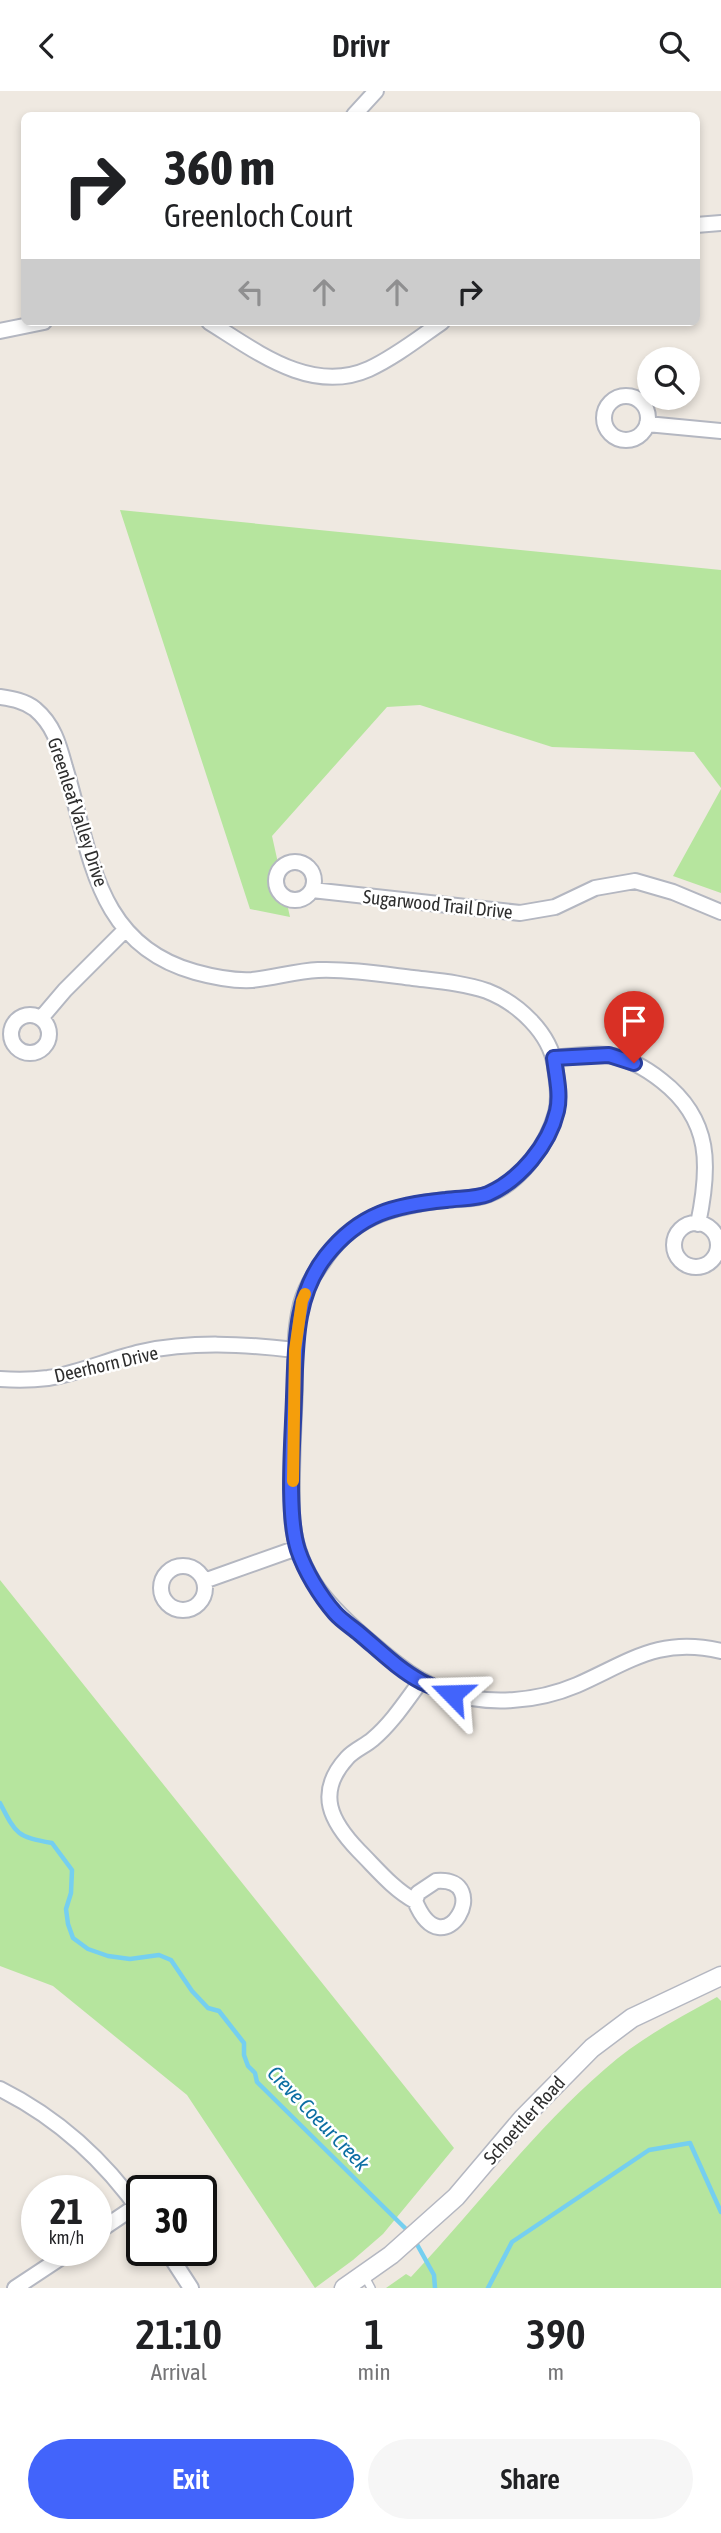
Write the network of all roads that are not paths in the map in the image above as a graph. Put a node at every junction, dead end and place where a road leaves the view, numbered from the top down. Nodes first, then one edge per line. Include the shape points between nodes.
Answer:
1 (376, 91) edge
2 (357, 112) edge
3 (721, 223) edge
4 (700, 225) edge
5 (24, 326) edge
6 (216, 326) edge
7 (436, 326) edge
8 (0, 331) edge
9 (647, 424) dead end
10 (721, 431) edge
11 (0, 697) edge
12 (312, 890) dead end
13 (721, 912) edge
14 (125, 930) junction
15 (42, 1017) dead end
16 (554, 1058) junction
17 (698, 1224) dead end
18 (295, 1350) junction
19 (0, 1379) edge
20 (297, 1548) junction
21 (204, 1581) dead end
22 (721, 1651) edge
23 (421, 1681) junction
24 (415, 1901) dead end
25 (721, 1976) edge
26 (0, 2089) edge
27 (126, 2194) edge
28 (48, 2266) edge
29 (177, 2266) edge
30 (366, 2279) edge
31 (15, 2288) edge
32 (191, 2288) edge
33 (344, 2288) edge

1 - 2 street
3 - 4 street
5 - 8 street
6 - 7 street via 295,371 315,377 368,369
9 - 10 street
11 - 14 street, Greenleaf Valley Drive via 34,708 58,739 93,874
12 - 13 street, Sugarwood Trail Drive via 520,913 555,907 595,888 635,881
14 - 15 street
14 - 16 street, Greenleaf Valley Drive via 184,969 225,979 350,971 456,983 486,991 519,1008
16 - 17 street via 609,1055 634,1063 653,1073 688,1107 702,1139 705,1160 706,1184
16 - 18 street, Greenleaf Valley Drive via 557,1109 528,1163 508,1183 486,1195 384,1210 352,1229 326,1257 302,1301
18 - 19 street, Deerhorn Drive via 230,1345 177,1348 143,1352 48,1378
18 - 20 street, Greenleaf Valley Drive via 292,1519
20 - 21 street
20 - 23 street, Greenleaf Valley Drive via 309,1576 335,1613
22 - 23 street, Greenleaf Valley Drive via 667,1647 536,1698 474,1698
23 - 24 street via 372,1740 348,1756 335,1772 330,1791 330,1808 349,1840 394,1887
25 - 30 street, Schoettler Road via 632,2018 592,2048 523,2118 456,2197
26 - 27 street via 61,2127 99,2160
28 - 31 street
29 - 32 street
30 - 33 street, Schoettler Road

